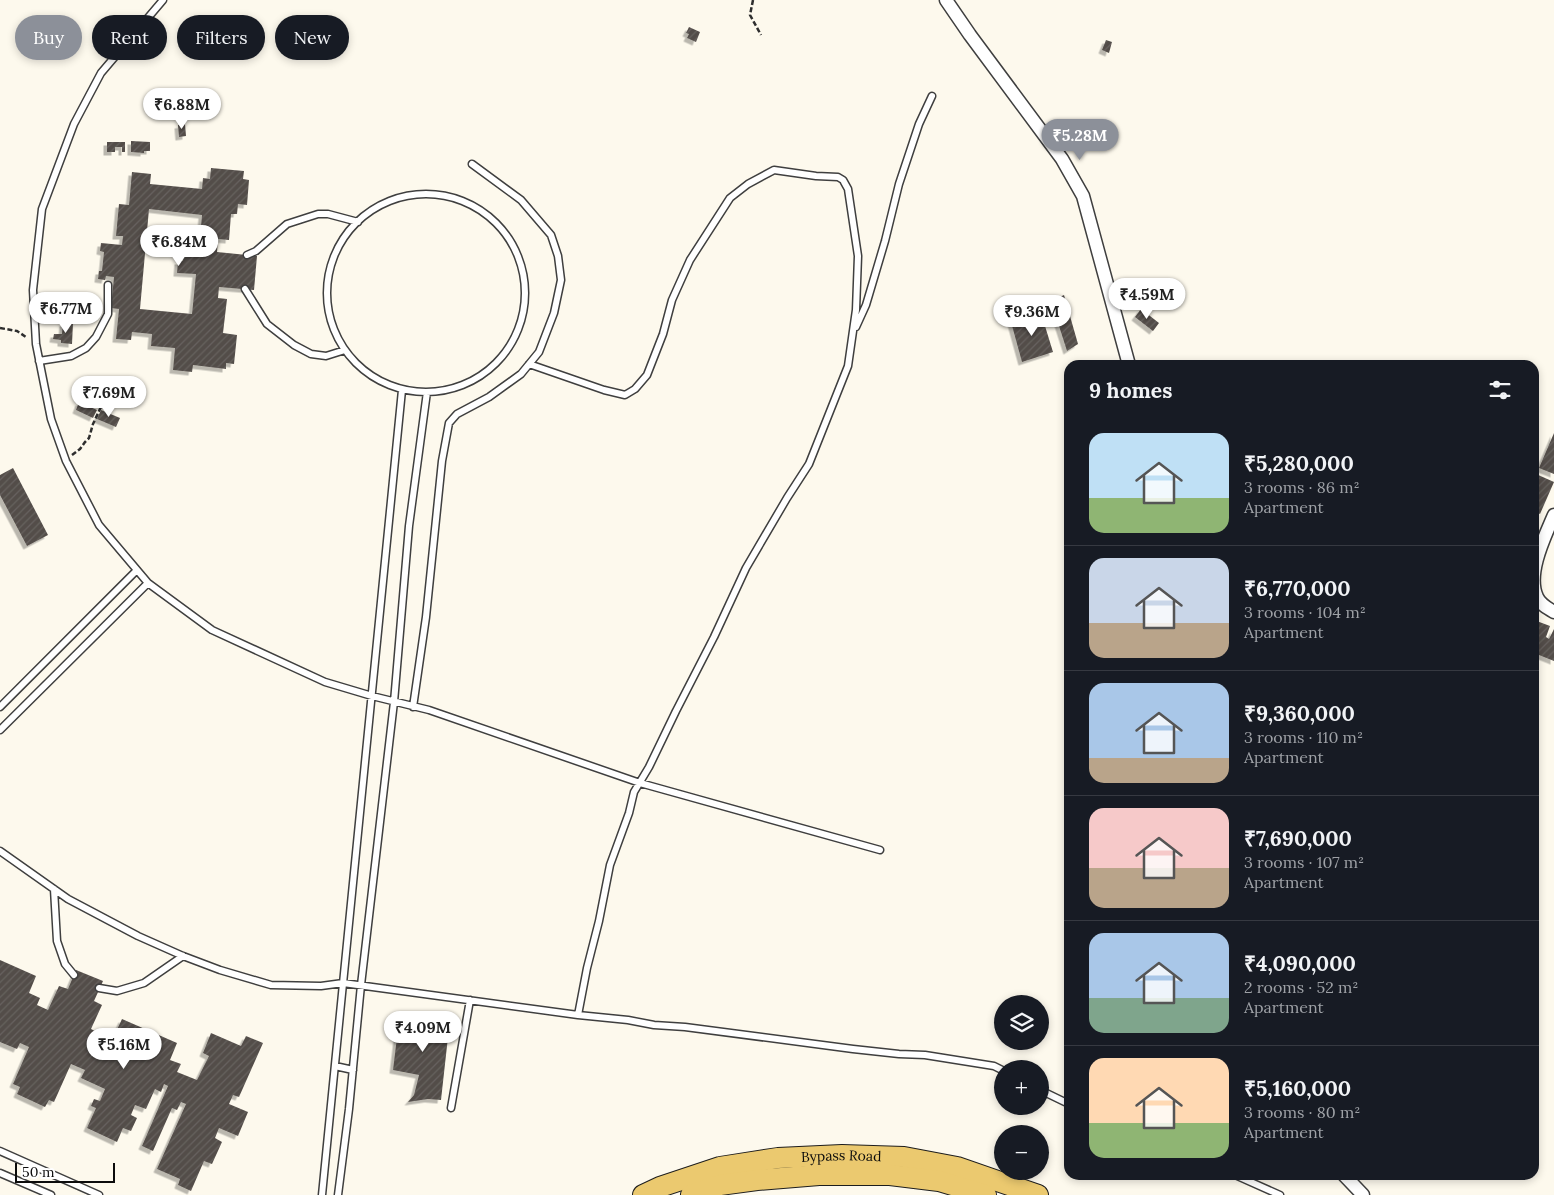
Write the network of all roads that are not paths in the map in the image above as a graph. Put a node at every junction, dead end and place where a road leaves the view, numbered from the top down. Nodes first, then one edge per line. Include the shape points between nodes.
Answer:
1 (163, 0) edge
2 (946, 0) edge
3 (932, 96) dead end
4 (472, 164) dead end
5 (358, 222) junction
6 (247, 255) dead end
7 (108, 285) dead end
8 (245, 289) dead end
9 (853, 332) junction
10 (345, 350) junction
11 (1128, 360) edge
12 (39, 361) junction
13 (529, 364) junction
14 (402, 390) junction
15 (427, 392) junction
16 (1554, 515) edge
17 (1551, 532) edge
18 (1539, 557) edge
19 (137, 570) junction
20 (148, 583) junction
21 (1539, 600) edge
22 (1554, 612) edge
23 (372, 696) junction
24 (394, 702) junction
25 (413, 706) junction
26 (0, 707) edge
27 (0, 730) edge
28 (640, 783) junction
29 (880, 850) dead end
30 (0, 851) edge
31 (54, 889) junction
32 (183, 956) junction
33 (74, 975) dead end
34 (343, 983) junction
35 (361, 985) junction
36 (99, 988) dead end
37 (470, 1000) junction
38 (578, 1015) junction
39 (335, 1066) junction
40 (994, 1066) edge
41 (353, 1070) junction
42 (1049, 1094) edge
43 (1064, 1102) edge
44 (451, 1108) dead end
45 (0, 1151) edge
46 (0, 1173) edge
47 (1246, 1180) edge
48 (1349, 1180) edge
49 (951, 1189) edge
50 (51, 1195) edge
51 (99, 1195) edge
52 (322, 1195) edge
53 (338, 1195) edge
54 (643, 1195) edge
55 (691, 1195) edge
56 (986, 1195) edge
57 (1038, 1195) edge
58 (1280, 1195) edge
59 (1363, 1195) edge

1 - 12 lane via 100,73 74,124 54,175 42,210 33,290
2 - 11 street via 1062,159 1083,196
3 - 9 lane via 899,184 866,306
4 - 13 lane via 521,200 550,234 558,256 561,280 554,313 539,352
5 - 6 lane via 318,214 287,224
5 - 10 lane via 343,238 330,267 326,298 333,329
5 - 15 lane via 392,200 424,194 455,198 484,212 506,234 521,262 526,294 521,325 506,353 486,373 460,387
7 - 12 lane via 108,314 96,337 86,348 71,356
8 - 10 lane via 267,324 294,345 311,354 326,356
9 - 13 lane via 858,256 844,180 774,170 730,198 690,260 672,300 647,376 635,389 624,395
9 - 28 lane via 848,366 808,464 746,568
10 - 14 lane via 373,378
12 - 19 lane via 51,419 66,461 99,525
13 - 25 lane via 521,374 489,397 457,414 449,423
14 - 15 lane
14 - 23 lane
15 - 24 lane via 409,526
16 - 17 street
17 - 18 street
19 - 20 lane
19 - 26 lane
20 - 23 lane via 212,630 324,682
20 - 27 lane
21 - 22 street
23 - 24 lane
23 - 34 lane
24 - 25 lane
24 - 35 lane
25 - 28 lane
28 - 29 lane
28 - 38 lane via 634,792 608,875
30 - 31 lane
31 - 32 lane via 138,936
31 - 33 lane via 57,941 64,964
32 - 34 lane via 271,985
32 - 36 lane via 144,983 117,991
34 - 35 lane
34 - 39 lane
35 - 37 lane
35 - 41 lane
37 - 38 lane
37 - 44 lane
38 - 40 lane via 925,1055
39 - 41 lane
39 - 52 lane
41 - 53 lane
42 - 43 lane
45 - 51 lane
46 - 50 lane
47 - 58 lane
48 - 59 street
49 - 55 main road, Bypass Road via 939,1180 890,1175 819,1175 720,1185
49 - 56 main road, Bypass Road
54 - 57 main road, Bypass Road via 720,1167 778,1158 842,1155 904,1158 957,1167

